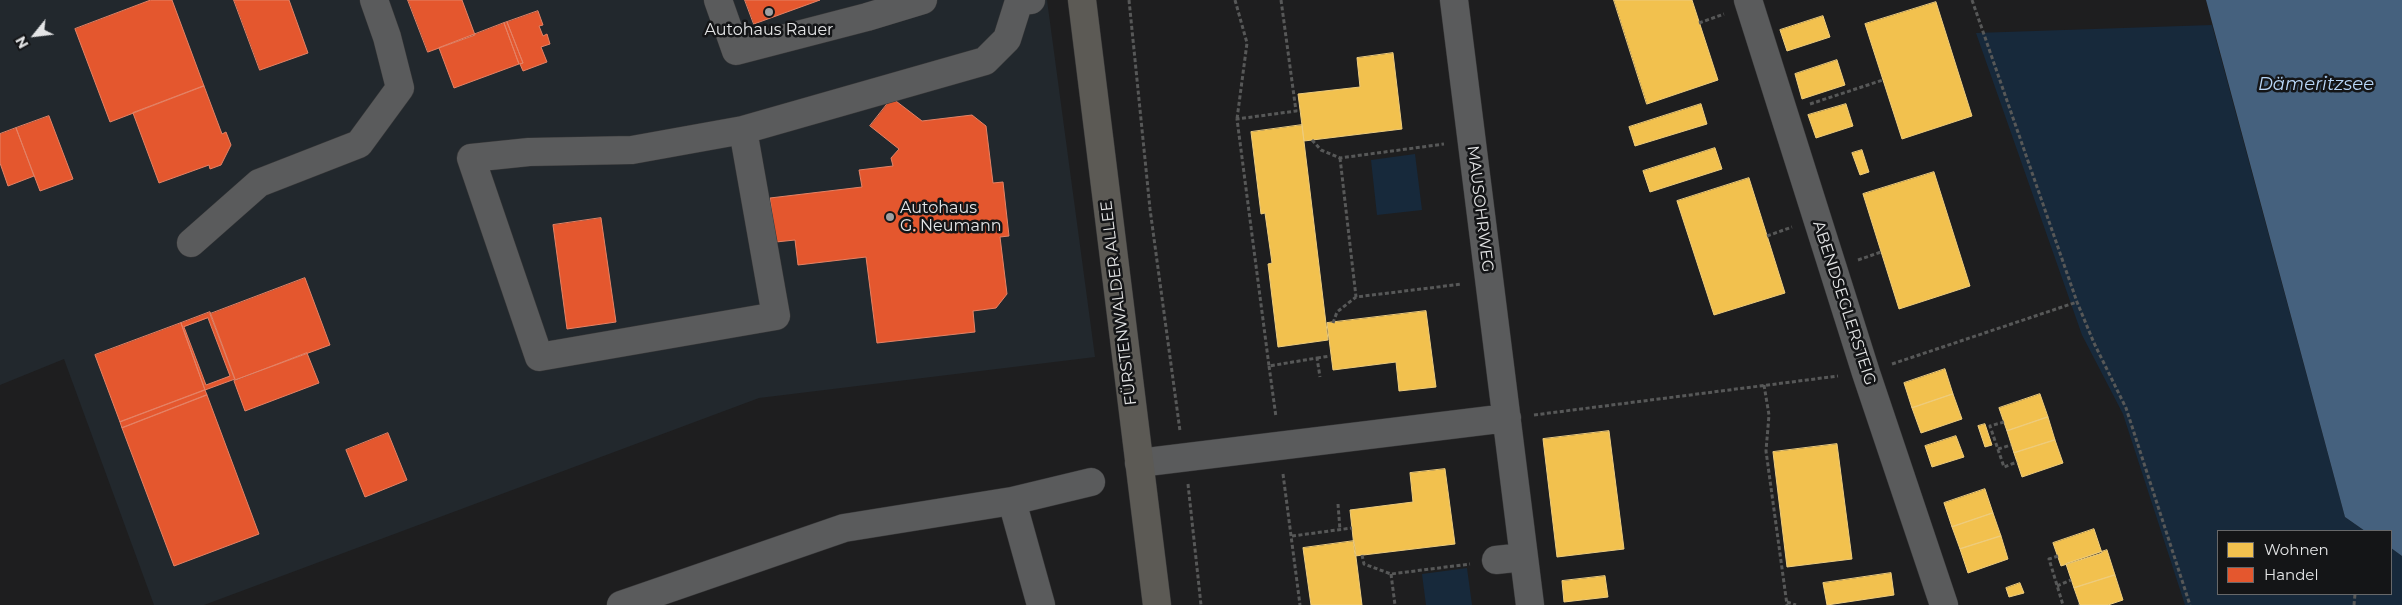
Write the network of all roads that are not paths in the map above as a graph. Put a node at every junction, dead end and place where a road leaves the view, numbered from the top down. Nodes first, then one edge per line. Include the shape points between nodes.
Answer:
1 (374, 0) edge
2 (718, 0) edge
3 (923, 0) edge
4 (1023, 0) edge
5 (1082, 0) edge
6 (1454, 0) edge
7 (1748, 0) edge
8 (743, 130) junction
9 (191, 243) dead end
10 (1507, 418) junction
11 (1139, 463) junction
12 (1091, 482) dead end
13 (1012, 501) junction
14 (1524, 557) junction
15 (1496, 560) road end
16 (621, 605) edge
17 (1041, 605) edge
18 (1157, 605) edge
19 (1530, 605) edge
20 (1944, 605) edge

1 - 9 street via 400,88 359,144 259,183
2 - 3 street via 736,51
4 - 8 street via 1007,39 985,61
5 - 11 main road, FÜRSTENWALDER ALLEE
6 - 10 street, MAUSOHRWEG
7 - 20 street, ABENDSEGLERSTEIG via 1866,373
8 - 8 street via 776,316 539,357 471,158 529,152 632,150
10 - 11 street
10 - 14 street, MAUSOHRWEG
11 - 18 main road, FÜRSTENWALDER ALLEE
12 - 13 street
13 - 16 street via 844,528
13 - 17 street
14 - 15 street
14 - 19 street, MAUSOHRWEG

